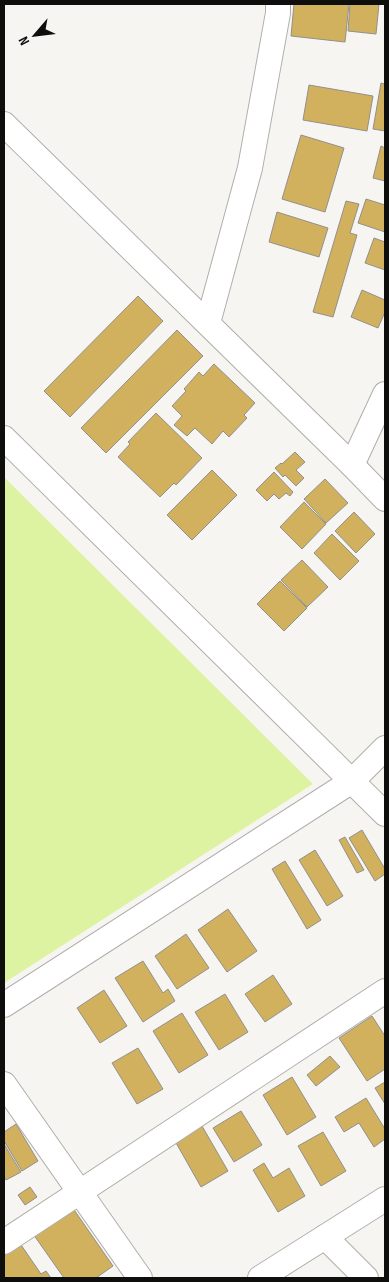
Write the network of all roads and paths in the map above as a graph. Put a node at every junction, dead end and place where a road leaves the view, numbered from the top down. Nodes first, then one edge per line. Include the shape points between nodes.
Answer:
1 (278, 4) edge
2 (4, 124) edge
3 (208, 324) junction
4 (385, 394) edge
5 (4, 438) edge
6 (352, 465) junction
7 (385, 498) edge
8 (385, 748) edge
9 (352, 781) junction
10 (385, 814) edge
11 (385, 991) edge
12 (4, 1005) edge
13 (4, 1084) edge
14 (80, 1193) junction
15 (385, 1199) edge
16 (325, 1237) junction
17 (4, 1242) edge
18 (140, 1278) edge
19 (260, 1278) edge
20 (366, 1278) edge

1 - 3 street via 250,168
2 - 3 street
3 - 6 street
4 - 6 street
5 - 9 street
6 - 7 street
8 - 9 street
9 - 10 street
9 - 12 street
11 - 14 street
13 - 14 street
14 - 17 street
14 - 18 street
15 - 16 street
16 - 19 street
16 - 20 street

